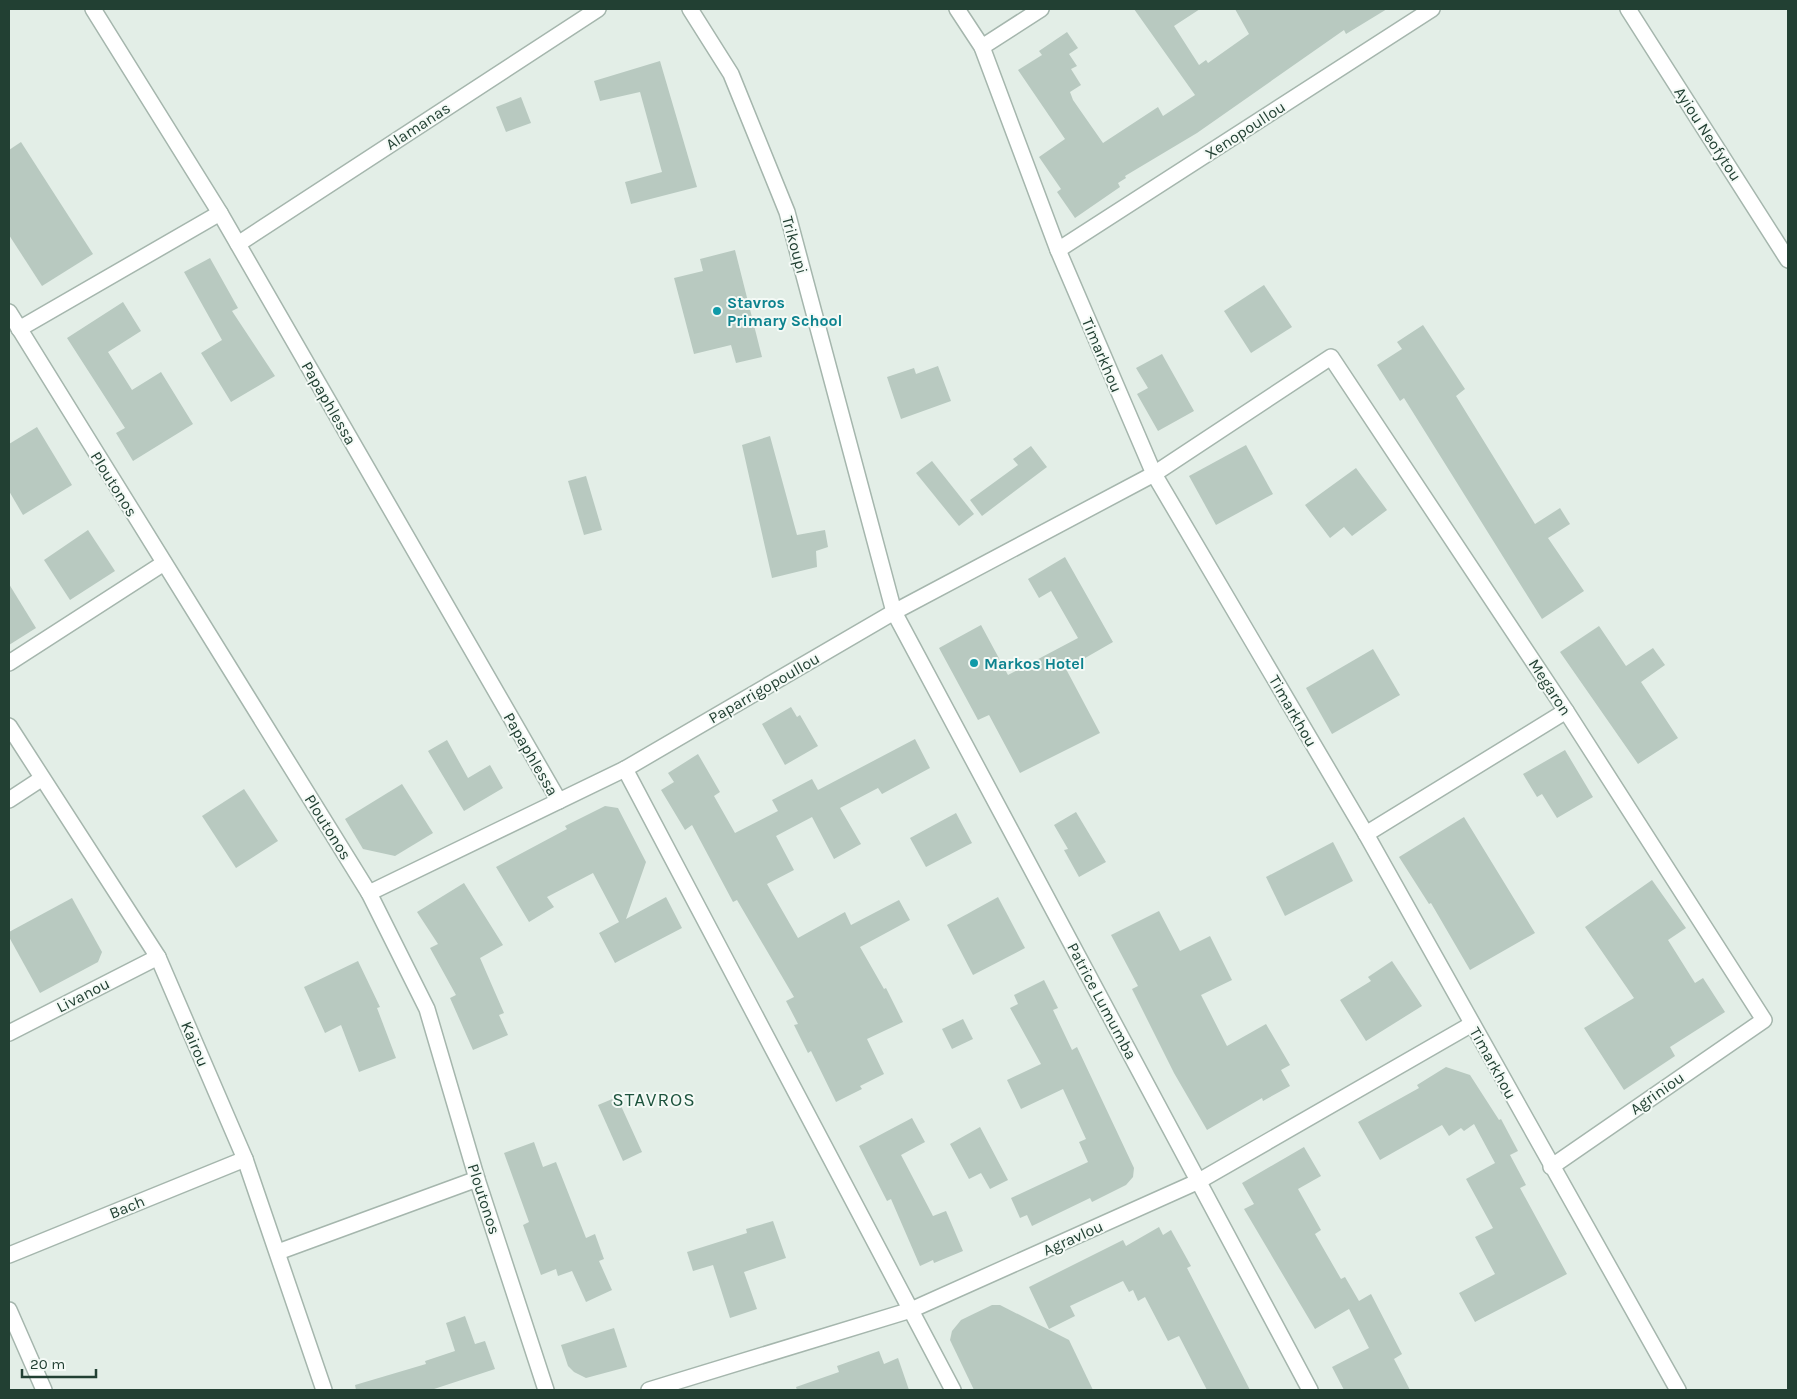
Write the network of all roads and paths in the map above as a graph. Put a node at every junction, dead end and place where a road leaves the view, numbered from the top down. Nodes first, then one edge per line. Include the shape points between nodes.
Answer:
1 (93, 9) edge
2 (598, 9) edge
3 (690, 9) edge
4 (957, 9) edge
5 (1041, 9) edge
6 (1432, 9) edge
7 (1628, 9) edge
8 (982, 47) junction
9 (220, 213) junction
10 (238, 244) junction
11 (1058, 250) junction
12 (1788, 260) edge
13 (9, 312) edge
14 (19, 329) junction
15 (1331, 358) joint
16 (1154, 474) junction
17 (164, 563) junction
18 (894, 612) junction
19 (9, 663) edge
20 (1566, 711) junction
21 (9, 726) edge
22 (625, 768) junction
23 (41, 779) junction
24 (9, 800) edge
25 (559, 801) junction
26 (1366, 834) junction
27 (369, 893) junction
28 (158, 958) junction
29 (1764, 1020) joint
30 (1472, 1024) junction
31 (9, 1033) edge
32 (245, 1158) junction
33 (1551, 1166) junction
34 (477, 1179) junction
35 (1198, 1181) junction
36 (278, 1252) junction
37 (9, 1256) edge
38 (9, 1310) edge
39 (912, 1310) junction
40 (44, 1390) edge
41 (324, 1390) edge
42 (546, 1390) edge
43 (648, 1390) edge
44 (953, 1390) edge
45 (1310, 1390) edge
46 (1678, 1390) edge

1 - 9 street, Papaphlessa
2 - 10 street, Alamanas
3 - 18 street, Trikoupi via 731,74 787,212
4 - 8 street, Timarkhou
5 - 8 street
6 - 11 street, Xenopoullou
7 - 12 street, Ayiou Neofytou
8 - 11 street, Timarkhou
9 - 10 street, Papaphlessa
9 - 14 street
10 - 25 street, Papaphlessa
11 - 16 street, Timarkhou
13 - 14 street, Ploutonos
14 - 17 street, Ploutonos
15 - 16 street, Paparrigopoullou
15 - 20 street, Megaron
16 - 18 street, Paparrigopoullou
16 - 26 street, Timarkhou
17 - 19 street
17 - 27 street, Ploutonos
18 - 22 street, Paparrigopoullou
18 - 35 street, Patrice Lumumba
20 - 26 street
20 - 29 street, Megaron
21 - 23 street, Kairou
22 - 25 street, Paparrigopoullou
22 - 39 street
23 - 24 street
23 - 28 street, Kairou
25 - 27 street, Paparrigopoullou
26 - 30 street, Timarkhou
27 - 34 street, Ploutonos via 427,1008
28 - 31 street, Livanou
28 - 32 street, Kairou
29 - 33 street, Agriniou
30 - 33 street, Timarkhou
30 - 35 street, Agravlou
32 - 36 street, Kairou
32 - 37 street, Bach
33 - 46 street, Timarkhou
34 - 36 street
34 - 42 street, Ploutonos
35 - 39 street, Agravlou
35 - 45 street, Patrice Lumumba
36 - 41 street, Kairou
38 - 40 street
39 - 43 street, Agravlou
39 - 44 street

